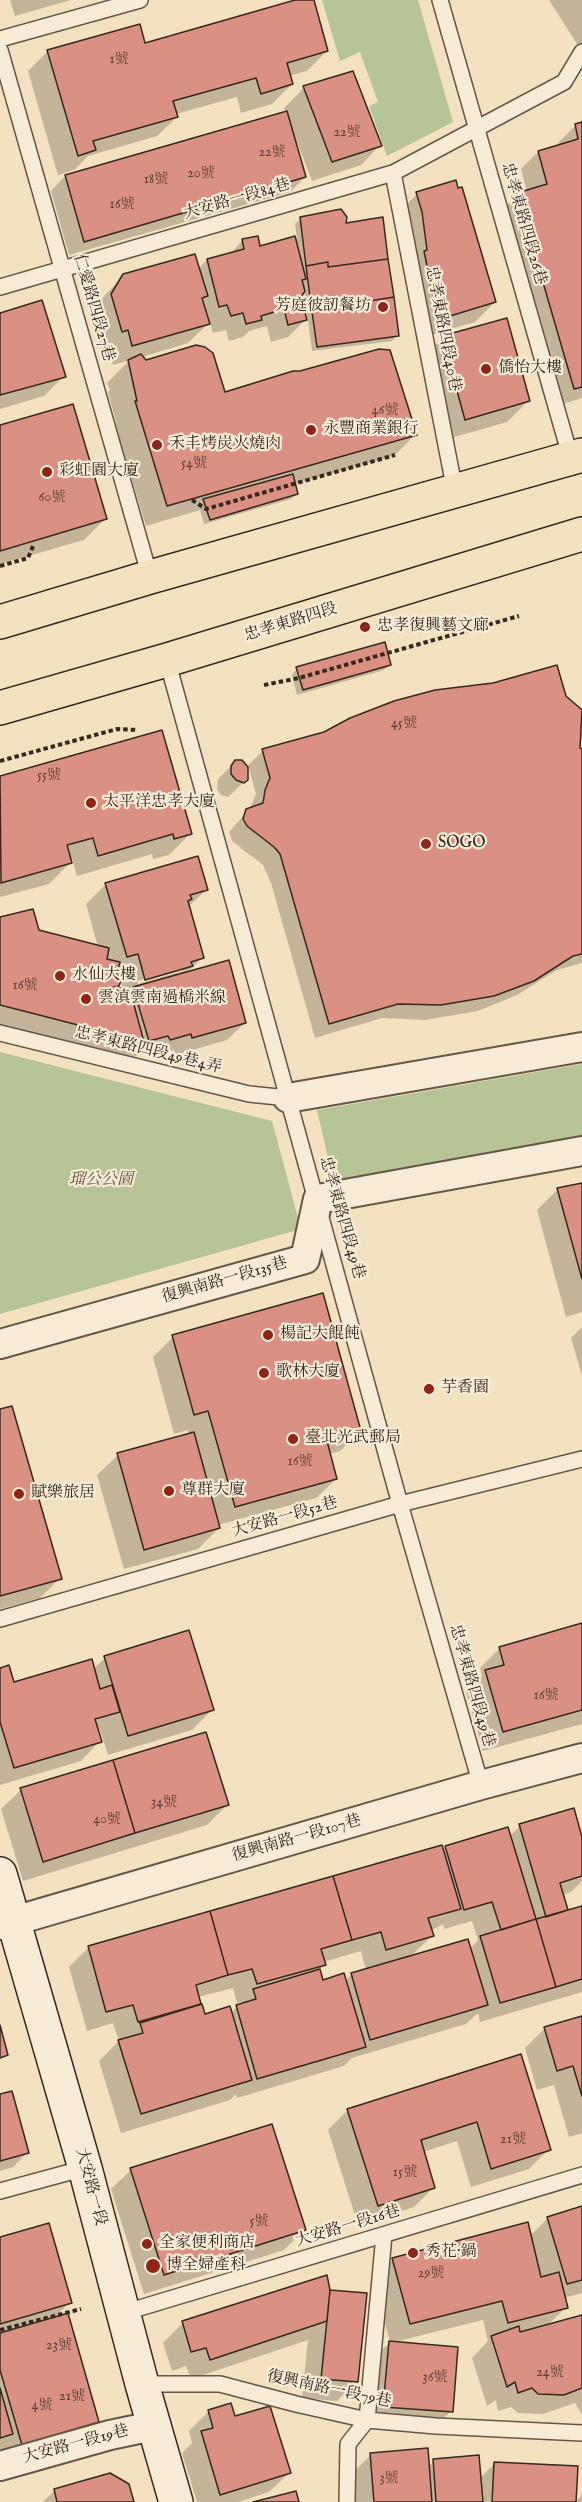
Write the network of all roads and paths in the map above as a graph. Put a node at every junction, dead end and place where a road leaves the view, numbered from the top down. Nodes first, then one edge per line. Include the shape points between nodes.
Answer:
1 (140, 0) edge
2 (440, 0) edge
3 (0, 39) edge
4 (0, 50) edge
5 (582, 52) edge
6 (476, 128) junction
7 (393, 173) junction
8 (63, 269) junction
9 (0, 287) edge
10 (395, 455) dead end
11 (576, 457) edge
12 (455, 492) junction
13 (192, 500) dead end
14 (582, 534) edge
15 (34, 544) dead end
16 (0, 566) edge
17 (150, 577) junction
18 (519, 616) dead end
19 (0, 622) edge
20 (167, 660) junction
21 (264, 685) dead end
22 (0, 708) edge
23 (138, 730) dead end
24 (0, 761) edge
25 (0, 1034) edge
26 (582, 1047) edge
27 (288, 1098) junction
28 (582, 1151) edge
29 (318, 1199) junction
30 (0, 1344) edge
31 (582, 1459) edge
32 (400, 1504) junction
33 (0, 1620) edge
34 (582, 1758) edge
35 (481, 1785) junction
36 (0, 1874) edge
37 (7, 1923) edge
38 (85, 2168) junction
39 (582, 2175) edge
40 (0, 2191) edge
41 (384, 2235) junction
42 (81, 2308) dead end
43 (123, 2313) junction
44 (0, 2330) edge
45 (142, 2384) junction
46 (367, 2420) junction
47 (153, 2426) junction
48 (582, 2433) edge
49 (0, 2466) edge
50 (176, 2502) edge
51 (347, 2502) edge

1 - 3 lane
2 - 6 lane, 忠孝東路四段26巷
4 - 8 lane, 仁愛路四段27巷
5 - 6 lane, 大安路一段84巷 via 564,82
6 - 7 lane, 大安路一段84巷
6 - 11 lane, 忠孝東路四段26巷
7 - 8 lane, 大安路一段84巷
7 - 12 lane, 忠孝東路四段40巷
8 - 9 lane, 大安路一段84巷
8 - 17 lane, 仁愛路四段27巷
10 - 13 path via 206,509
11 - 12 main road
12 - 17 main road
14 - 20 main road, 忠孝東路四段
15 - 16 path via 28,558
17 - 19 main road
18 - 21 path
20 - 22 main road, 忠孝東路四段
20 - 27 lane, 忠孝東路四段49巷
23 - 24 path via 117,729
25 - 27 lane, 忠孝東路四段49巷4弄 via 249,1095
26 - 27 street
27 - 29 lane, 忠孝東路四段49巷
28 - 29 street
29 - 30 street, 復興南路一段135巷 via 305,1259
29 - 32 lane, 忠孝東路四段49巷
31 - 32 lane, 大安路一段52巷
32 - 33 lane, 大安路一段52巷
32 - 35 lane, 忠孝東路四段49巷
34 - 35 street, 復興南路一段107巷
35 - 37 street, 復興南路一段107巷
36 - 37 street, 大安路一段
37 - 38 street, 大安路一段
38 - 40 lane
38 - 43 street, 大安路一段
39 - 41 lane, 大安路一段16巷
41 - 43 lane, 大安路一段16巷
41 - 46 lane
42 - 44 path
43 - 45 street, 大安路一段
45 - 46 lane, 復興南路一段79巷 via 220,2384
45 - 47 street, 大安路一段
46 - 48 lane, 復興南路一段79巷
46 - 51 lane via 348,2444
47 - 49 street, 大安路一段19巷
47 - 50 street, 大安路一段

